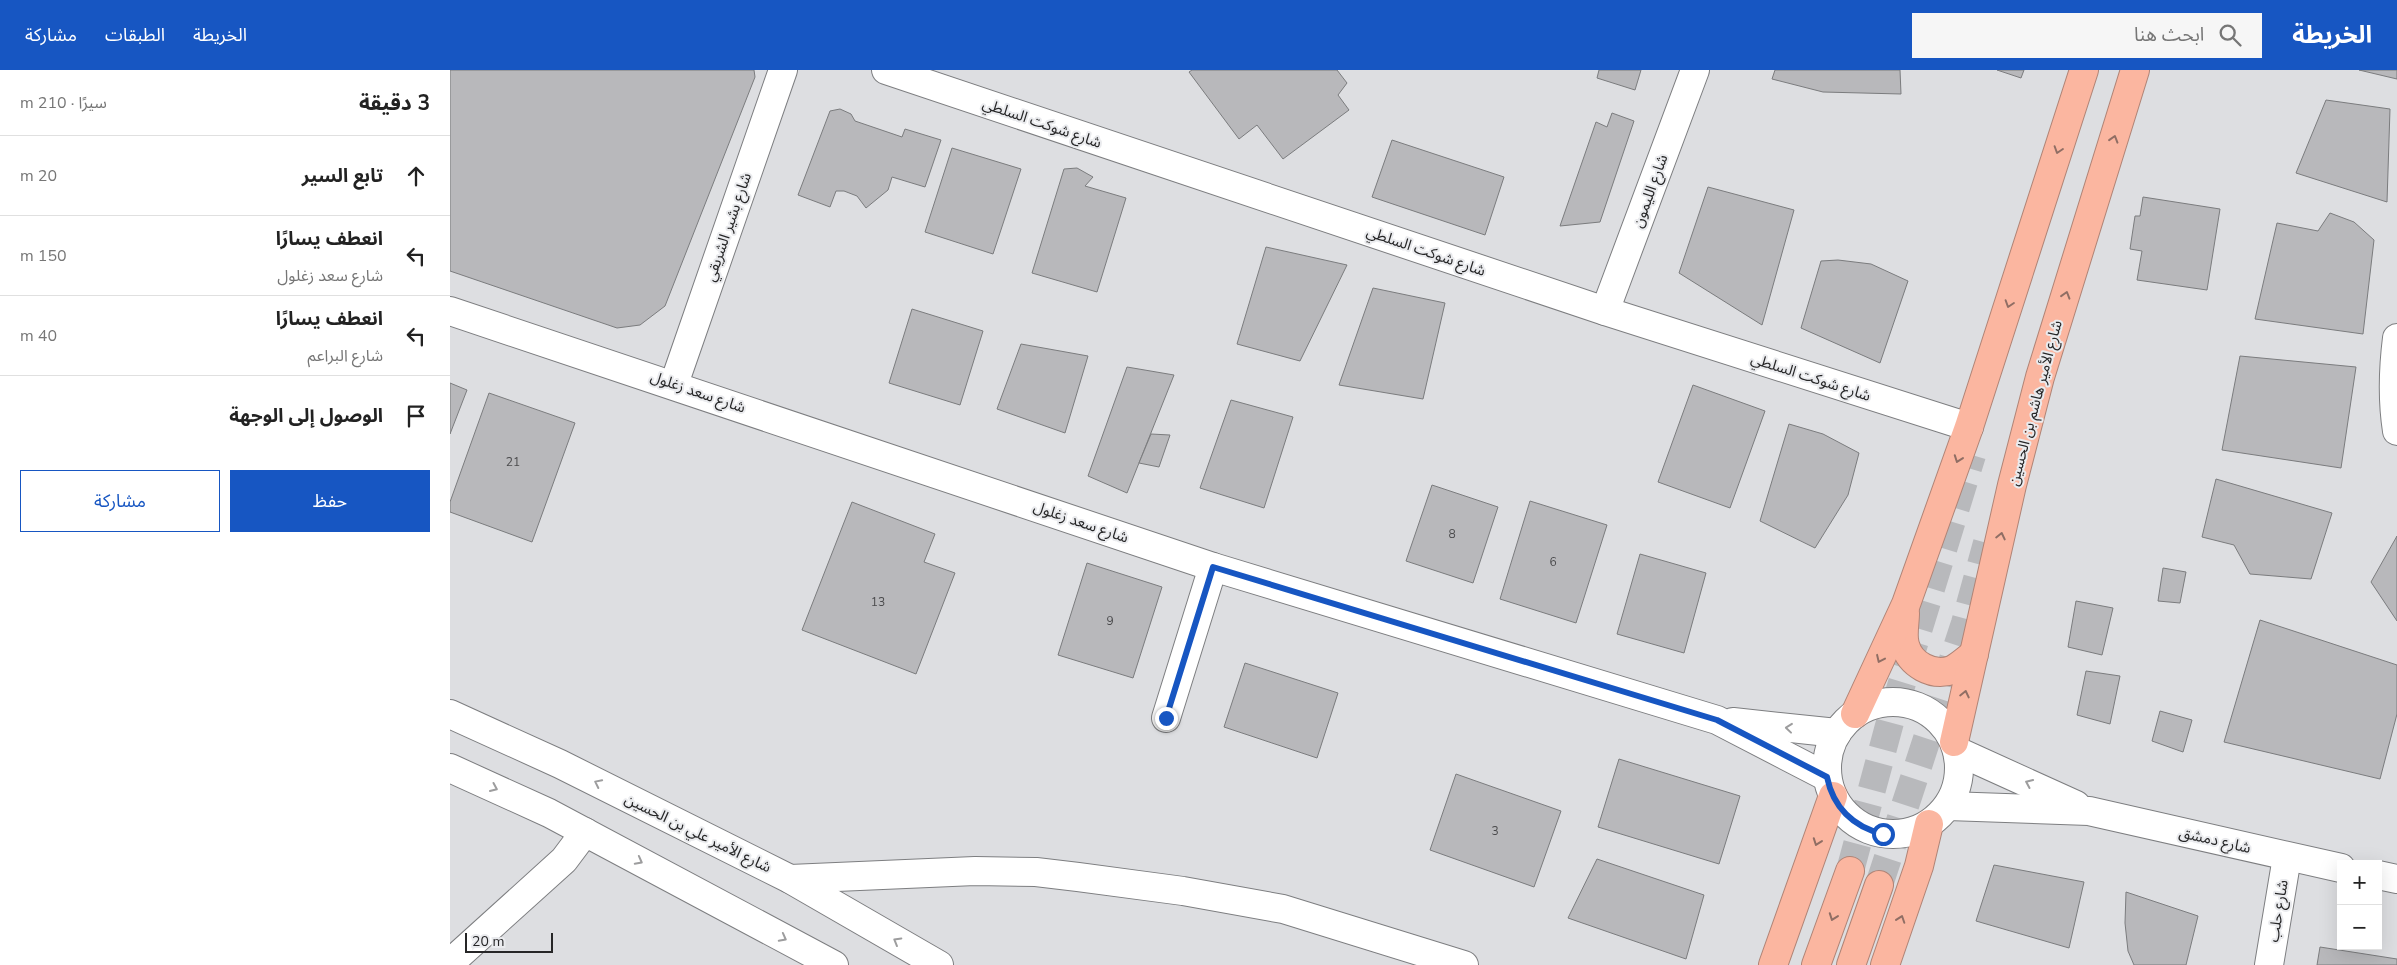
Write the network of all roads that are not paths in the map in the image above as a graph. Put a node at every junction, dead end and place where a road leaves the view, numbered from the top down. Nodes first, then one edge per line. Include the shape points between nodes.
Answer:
1 (783, 70) edge
2 (886, 70) edge
3 (1695, 70) edge
4 (2084, 70) edge
5 (2135, 70) edge
6 (450, 311) edge
7 (1605, 311) junction
8 (2397, 338) edge
9 (674, 384) junction
10 (1969, 428) junction
11 (2397, 431) edge
12 (1213, 567) junction
13 (1906, 604) junction
14 (1974, 654) junction
15 (450, 714) edge
16 (1166, 718) dead end
17 (1717, 720) junction
18 (1846, 724) junction
19 (1956, 746) junction
20 (450, 768) edge
21 (1830, 786) junction
22 (1948, 806) junction
23 (2089, 811) junction
24 (1928, 824) junction
25 (585, 832) junction
26 (2287, 857) junction
27 (2337, 867) edge
28 (1850, 871) tunnel mouth
29 (2382, 876) edge
30 (790, 879) junction
31 (2397, 879) edge
32 (1879, 885) tunnel mouth
33 (450, 963) edge
34 (834, 965) edge
35 (939, 965) edge
36 (1464, 965) edge
37 (1773, 965) edge
38 (1816, 965) edge
39 (1851, 965) edge
40 (1885, 965) edge
41 (2269, 965) edge

1 - 9 street, شارع بشير الشريقي
2 - 7 street, شارع شوكت السلطي
3 - 7 street, شارع الليمون
4 -> 10 highway
14 -> 5 highway, شارع الأمير هاشم بن الحسين via 2040,377
6 - 9 street, شارع سعد زغلول
7 - 10 street, شارع شوكت السلطي
8 - 11 street via 2392,371
9 - 12 street, شارع سعد زغلول
10 -> 13 highway
12 - 16 street
12 - 17 street, شارع سعد زغلول
13 - 14 highway via 1905,644 1908,653 1921,667 1930,671 1949,671
13 -> 18 highway
19 -> 14 highway, شارع الأمير هاشم بن الحسين
30 -> 15 street, شارع الأمير علي بن الحسين via 560,764
18 -> 17 street, شارع سعد زغلول
17 - 21 street, شارع سعد زغلول
18 - 19 street via 1882,703 1911,705 1937,718
18 - 21 street via 1827,758
19 - 22 street via 1958,785
23 -> 19 street, شارع دمشق
20 -> 25 street
21 - 24 street via 1849,818 1874,832 1902,834
21 -> 37 highway
22 - 23 street, شارع دمشق
22 - 24 street
23 - 26 street, شارع دمشق
40 -> 24 highway via 1919,866
25 - 33 street via 564,860
25 -> 34 street
26 - 27 street, شارع دمشق
26 - 41 street, شارع حلب
28 -> 38 highway
29 - 31 street
35 -> 30 street, شارع الأمير علي بن الحسين
30 - 36 street via 975,871 1036,872 1078,877 1283,908
32 - 39 highway

